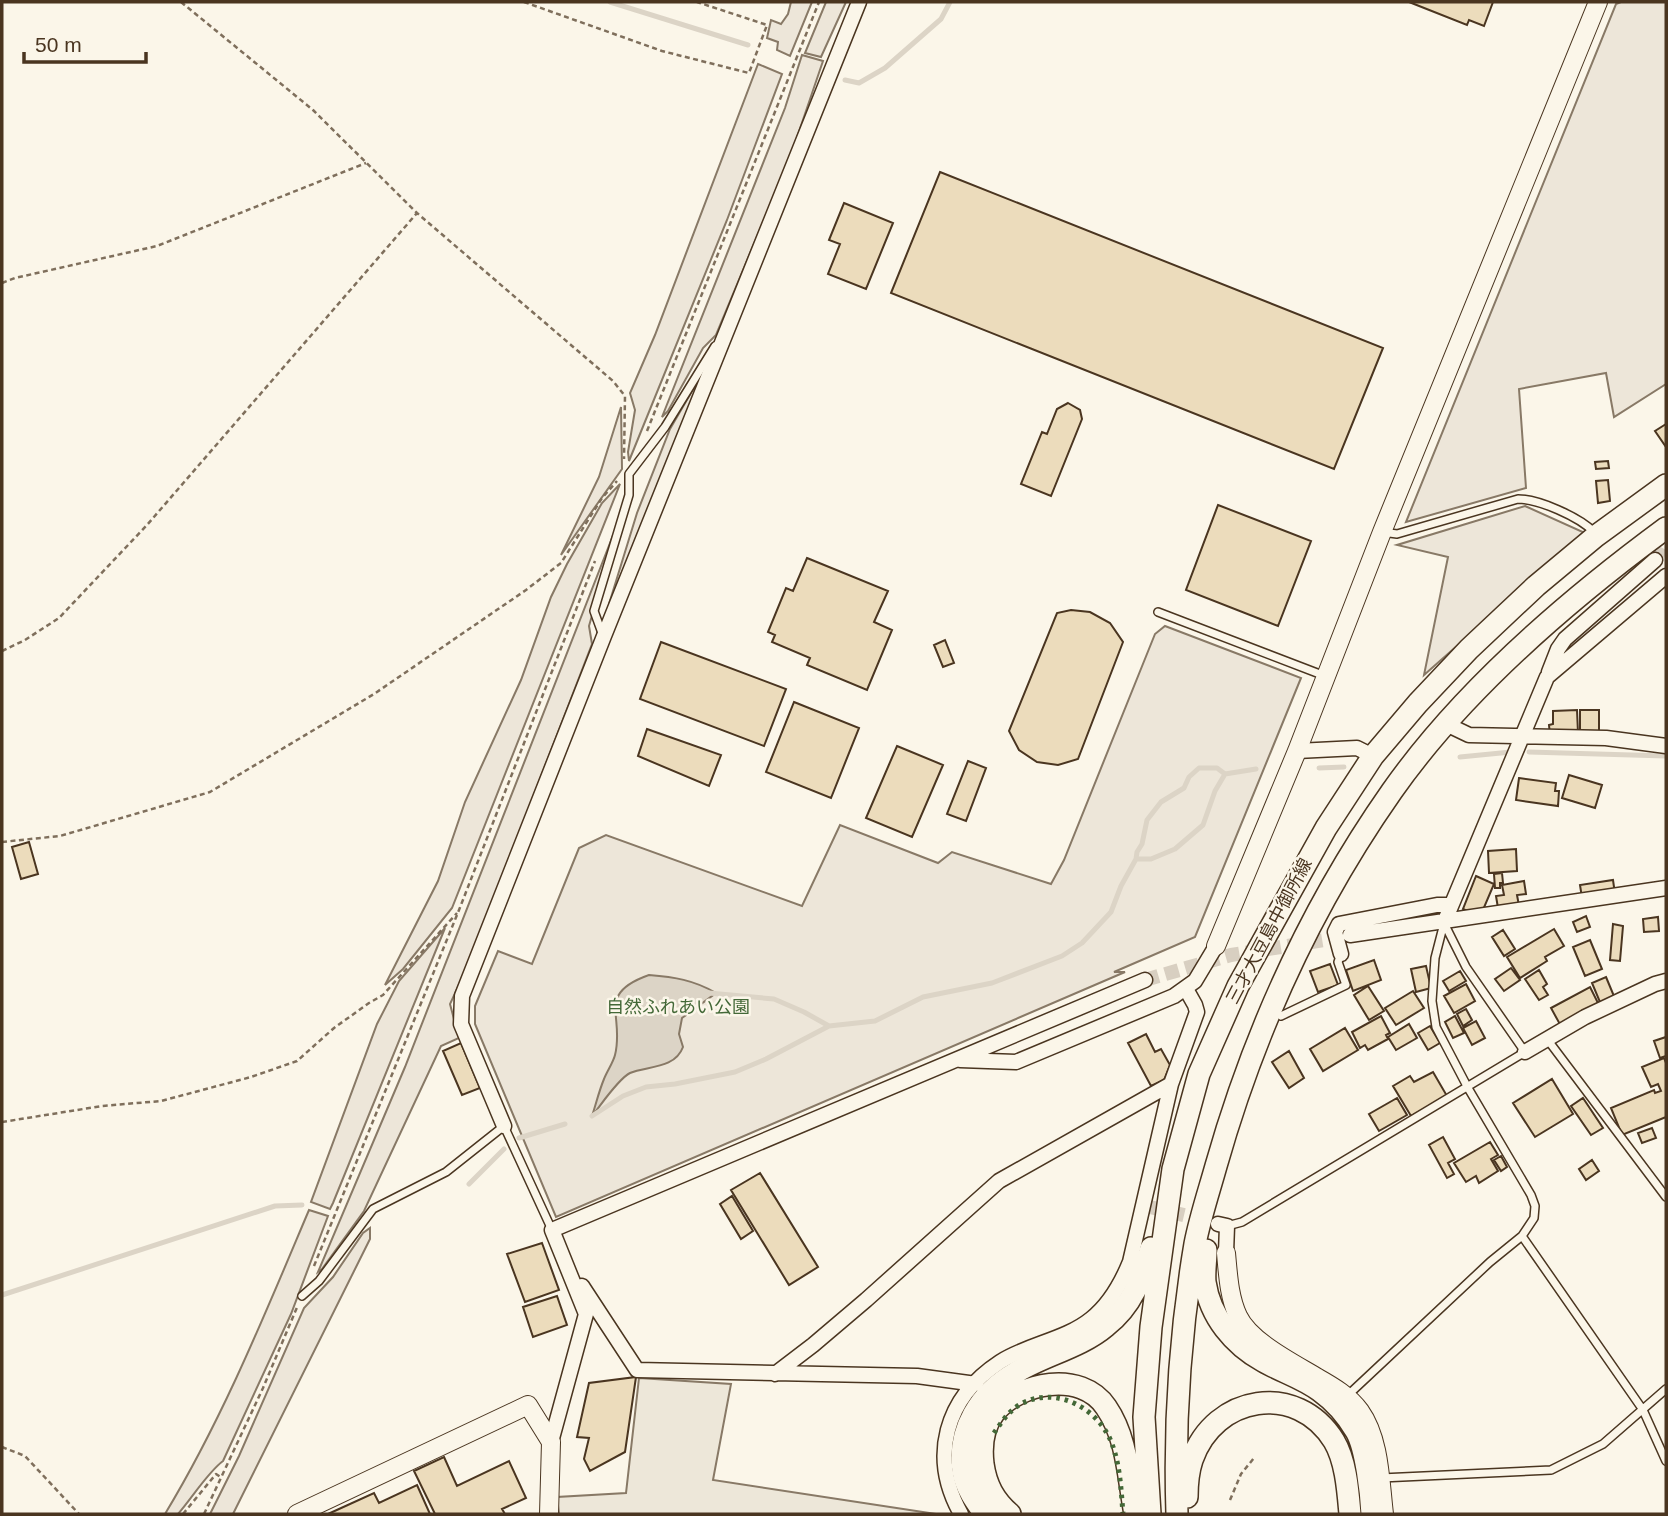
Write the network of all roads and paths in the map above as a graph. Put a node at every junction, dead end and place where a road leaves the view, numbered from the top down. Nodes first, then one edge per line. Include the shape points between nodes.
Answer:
1 (181, 2) edge
2 (524, 2) edge
3 (697, 2) edge
4 (819, 2) edge
5 (859, 2) edge
6 (1598, 2) edge
7 (366, 163) junction
8 (417, 213) junction
9 (2, 283) edge
10 (726, 331) junction
11 (645, 436) dead end
12 (629, 474) junction
13 (1666, 485) edge
14 (1382, 531) junction
15 (1664, 532) edge
16 (1597, 536) junction
17 (599, 551) dead end
18 (1656, 560) tunnel mouth
19 (1666, 576) edge
20 (1158, 612) dead end
21 (604, 636) junction
22 (2, 651) edge
23 (1326, 676) junction
24 (1547, 677) junction
25 (1446, 724) junction
26 (1521, 737) junction
27 (1666, 746) edge
28 (1297, 751) junction
29 (1373, 756) junction
30 (2, 842) edge
31 (1666, 888) edge
32 (1450, 905) junction
33 (459, 911) junction
34 (1444, 923) junction
35 (1350, 935) tunnel mouth
36 (1216, 946) joint
37 (1340, 954) joint
38 (1145, 980) tunnel mouth
39 (1666, 981) edge
40 (1186, 989) junction
41 (1281, 1016) dead end
42 (1546, 1039) junction
43 (1525, 1052) junction
44 (956, 1060) junction
45 (1171, 1084) junction
46 (1468, 1088) junction
47 (2, 1122) edge
48 (504, 1126) junction
49 (1172, 1169) junction
50 (1211, 1185) junction
51 (1666, 1197) edge
52 (1222, 1225) joint
53 (552, 1230) junction
54 (1522, 1236) junction
55 (1226, 1253) joint
56 (563, 1259) junction
57 (302, 1296) junction
58 (775, 1374) junction
59 (976, 1384) junction
60 (1666, 1389) edge
61 (1347, 1396) junction
62 (1643, 1410) junction
63 (551, 1441) junction
64 (2, 1447) edge
65 (1254, 1458) dead end
66 (1666, 1461) edge
67 (222, 1478) junction
68 (1380, 1478) junction
69 (1230, 1500) dead end
70 (79, 1514) edge
71 (183, 1514) edge
72 (204, 1514) edge
73 (297, 1514) edge
74 (549, 1514) edge
75 (961, 1514) edge
76 (985, 1514) edge
77 (1010, 1514) edge
78 (1135, 1514) edge
79 (1150, 1514) edge
80 (1177, 1514) edge
81 (1187, 1514) edge
82 (1349, 1514) edge
83 (1372, 1514) edge
84 (1384, 1514) edge

1 - 7 path via 313,110
2 - 3 path via 662,51 749,73 767,25
4 - 11 path
5 - 10 street
6 - 14 street
7 - 8 path
7 - 9 path via 157,246
8 - 12 path via 613,381 625,396 624,465
8 - 22 path via 147,525 67,610
10 - 12 lane
10 - 21 street
12 - 21 lane via 629,495 594,611
12 - 30 path via 621,476 602,498 561,563 526,590 374,694 210,792 60,836
13 - 16 main road, 三才大豆島中御所線
14 - 16 lane via 1397,534 1531,499 1584,524
14 - 23 street
15 - 25 main road, 三才大豆島中御所線 via 1567,605 1504,662
16 - 29 main road, 三才大豆島中御所線 via 1469,649
17 - 33 path
18 - 24 street via 1566,639
19 - 24 street
20 - 23 lane
21 - 48 street via 462,996 461,1024
23 - 28 street
24 - 26 street
25 - 26 street via 1469,735
25 - 50 main road, 三才大豆島中御所線 via 1393,789 1326,893 1271,1007 1229,1119
26 - 27 street via 1606,738
26 - 32 street
28 - 29 street via 1357,748
28 - 36 street
29 - 49 main road, 三才大豆島中御所線 via 1326,828 1238,986 1199,1074
31 - 34 street
32 - 34 street
32 - 37 street via 1339,924 1335,932
33 - 47 path via 383,995 334,1028 297,1061 161,1101
33 - 57 path
34 - 35 street
34 - 43 lane via 1466,968
34 - 46 lane via 1435,958 1432,1001 1436,1027
36 - 40 street
37 - 41 lane via 1346,985
38 - 44 street
39 - 42 street
40 - 44 street via 1016,1062
40 - 45 street via 1196,1012
42 - 43 street
42 - 51 lane
43 - 46 lane
44 - 53 street
45 - 58 street via 999,1181
45 - 59 street via 1146,1206 1130,1262 1112,1296 1077,1327 1000,1362
46 - 52 lane via 1242,1222
46 - 54 lane via 1531,1195 1534,1218
48 - 53 lane
48 - 57 lane via 446,1172 373,1209 319,1281
49 - 76 main road via 1145,1268 1124,1310 1094,1336 997,1385 967,1426 963,1473
49 - 79 main road, 三才大豆島中御所線 via 1144,1417
50 - 80 main road, 三才大豆島中御所線 via 1195,1242 1177,1395
50 - 83 main road via 1205,1282 1211,1305 1224,1329 1240,1345 1320,1391 1358,1433
52 - 55 street
53 - 56 street
54 - 61 lane
54 - 62 lane
55 - 61 street via 1239,1319 1265,1346
56 - 58 street via 637,1370
56 - 63 street via 586,1314
57 - 67 path
58 - 59 street via 917,1376
59 - 75 street via 953,1413 944,1457 950,1495
60 - 62 lane
61 - 68 street via 1369,1426
62 - 66 lane
62 - 68 lane via 1603,1444 1550,1470
63 - 73 street via 528,1405
63 - 74 street
64 - 70 path via 25,1456
65 - 69 path
67 - 71 path via 216,1474
67 - 72 path
68 - 84 street
77 - 78 main road via 990,1492 982,1451 985,1429 1007,1400 1031,1389 1068,1384 1105,1406 1128,1462
81 - 82 main road via 1191,1460 1216,1423 1243,1406 1274,1402 1318,1420 1335,1443

